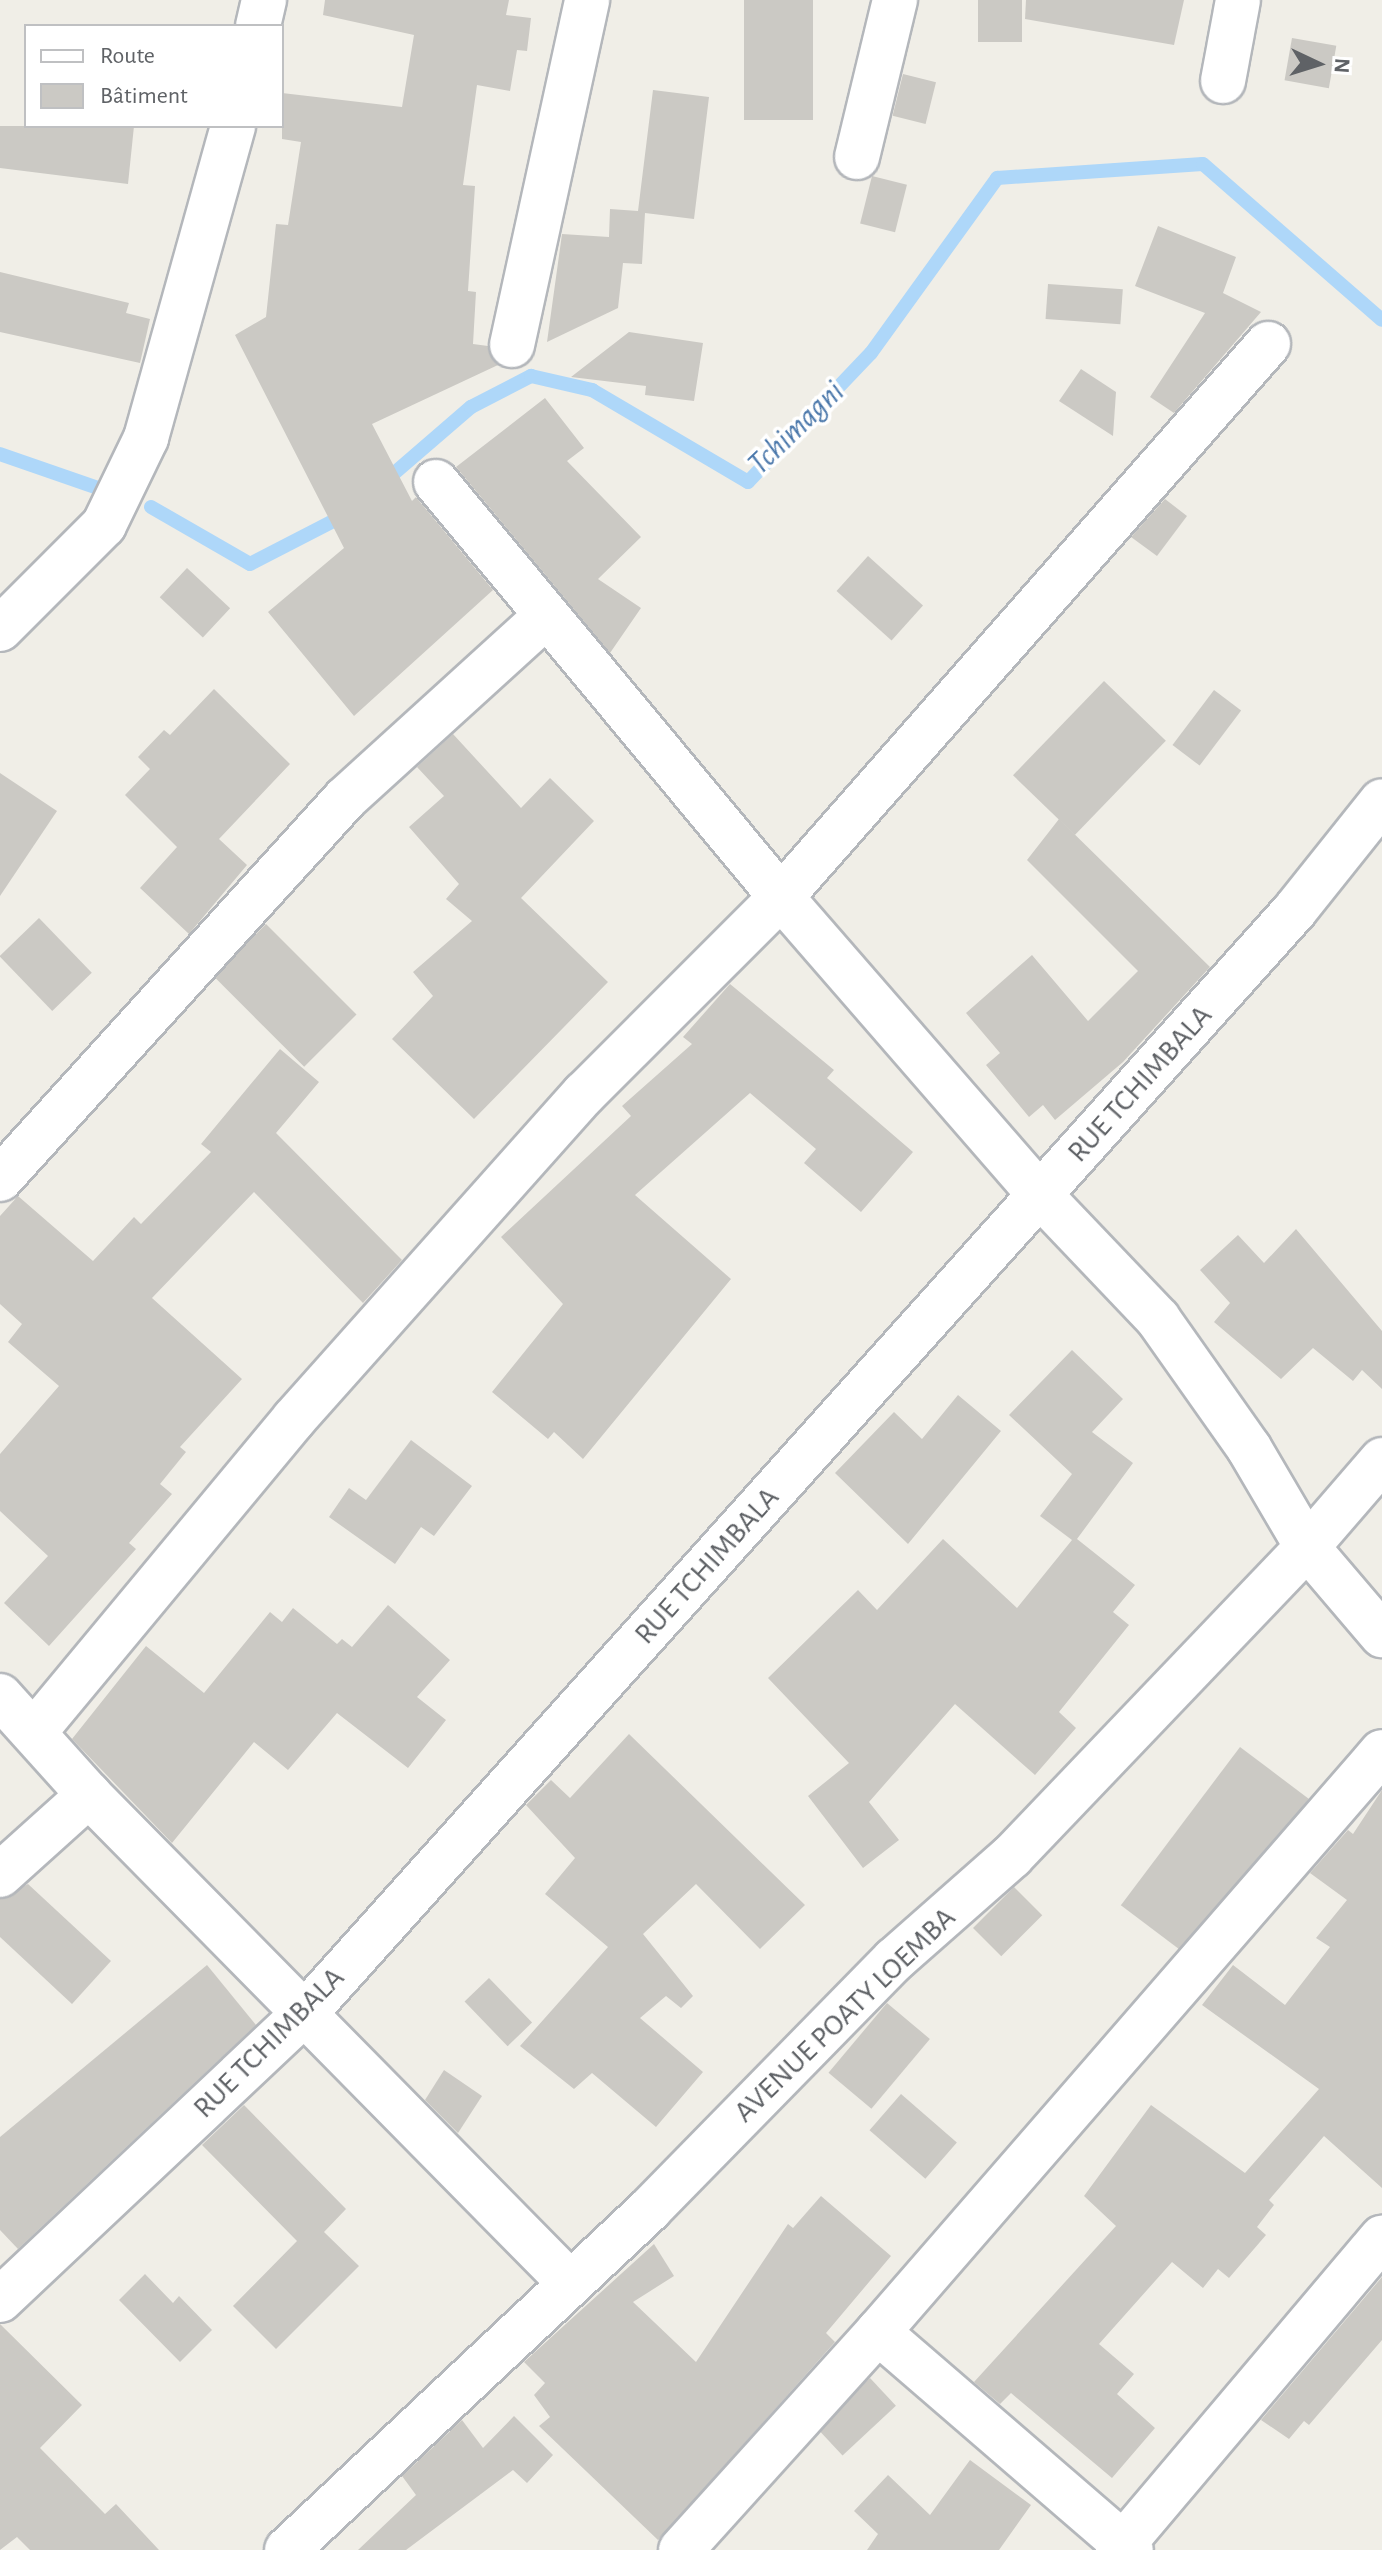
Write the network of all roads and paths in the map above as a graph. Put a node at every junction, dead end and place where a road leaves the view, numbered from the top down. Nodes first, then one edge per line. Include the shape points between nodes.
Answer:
1 (264, 0) edge
2 (587, 0) edge
3 (895, 0) edge
4 (1238, 0) edge
5 (258, 24) edge
6 (1223, 81) dead end
7 (232, 128) edge
8 (857, 157) dead end
9 (1268, 344) dead end
10 (512, 345) dead end
11 (436, 482) dead end
12 (545, 617) junction
13 (0, 629) edge
14 (1382, 801) edge
15 (781, 897) junction
16 (0, 1179) edge
17 (1041, 1196) junction
18 (1382, 1460) edge
19 (1307, 1547) junction
20 (1382, 1635) edge
21 (0, 1696) edge
22 (35, 1731) junction
23 (1382, 1752) edge
24 (89, 1795) junction
25 (0, 1875) edge
26 (306, 2012) junction
27 (1382, 2238) edge
28 (570, 2283) junction
29 (0, 2300) edge
30 (878, 2332) junction
31 (1124, 2548) edge
32 (287, 2550) edge
33 (681, 2550) edge

1 - 5 street
2 - 10 street
3 - 8 street
4 - 6 street
7 - 13 street via 146,438 104,525
9 - 15 street
11 - 12 street
12 - 15 street
12 - 16 street via 345,799
14 - 17 street, RUE TCHIMBALA via 1295,910
15 - 17 street
15 - 22 street via 584,1094 439,1256 294,1419
17 - 19 street via 1158,1319 1249,1448
17 - 26 street, RUE TCHIMBALA
18 - 19 street, AVENUE POATY LOEMBA
19 - 20 street
19 - 28 street, AVENUE POATY LOEMBA via 1012,1856 894,1960
21 - 22 street
22 - 24 street
23 - 30 street
24 - 25 street
24 - 26 street
26 - 28 street
26 - 29 street, RUE TCHIMBALA
27 - 31 street
28 - 32 street, AVENUE POATY LOEMBA
30 - 31 street
30 - 33 street

